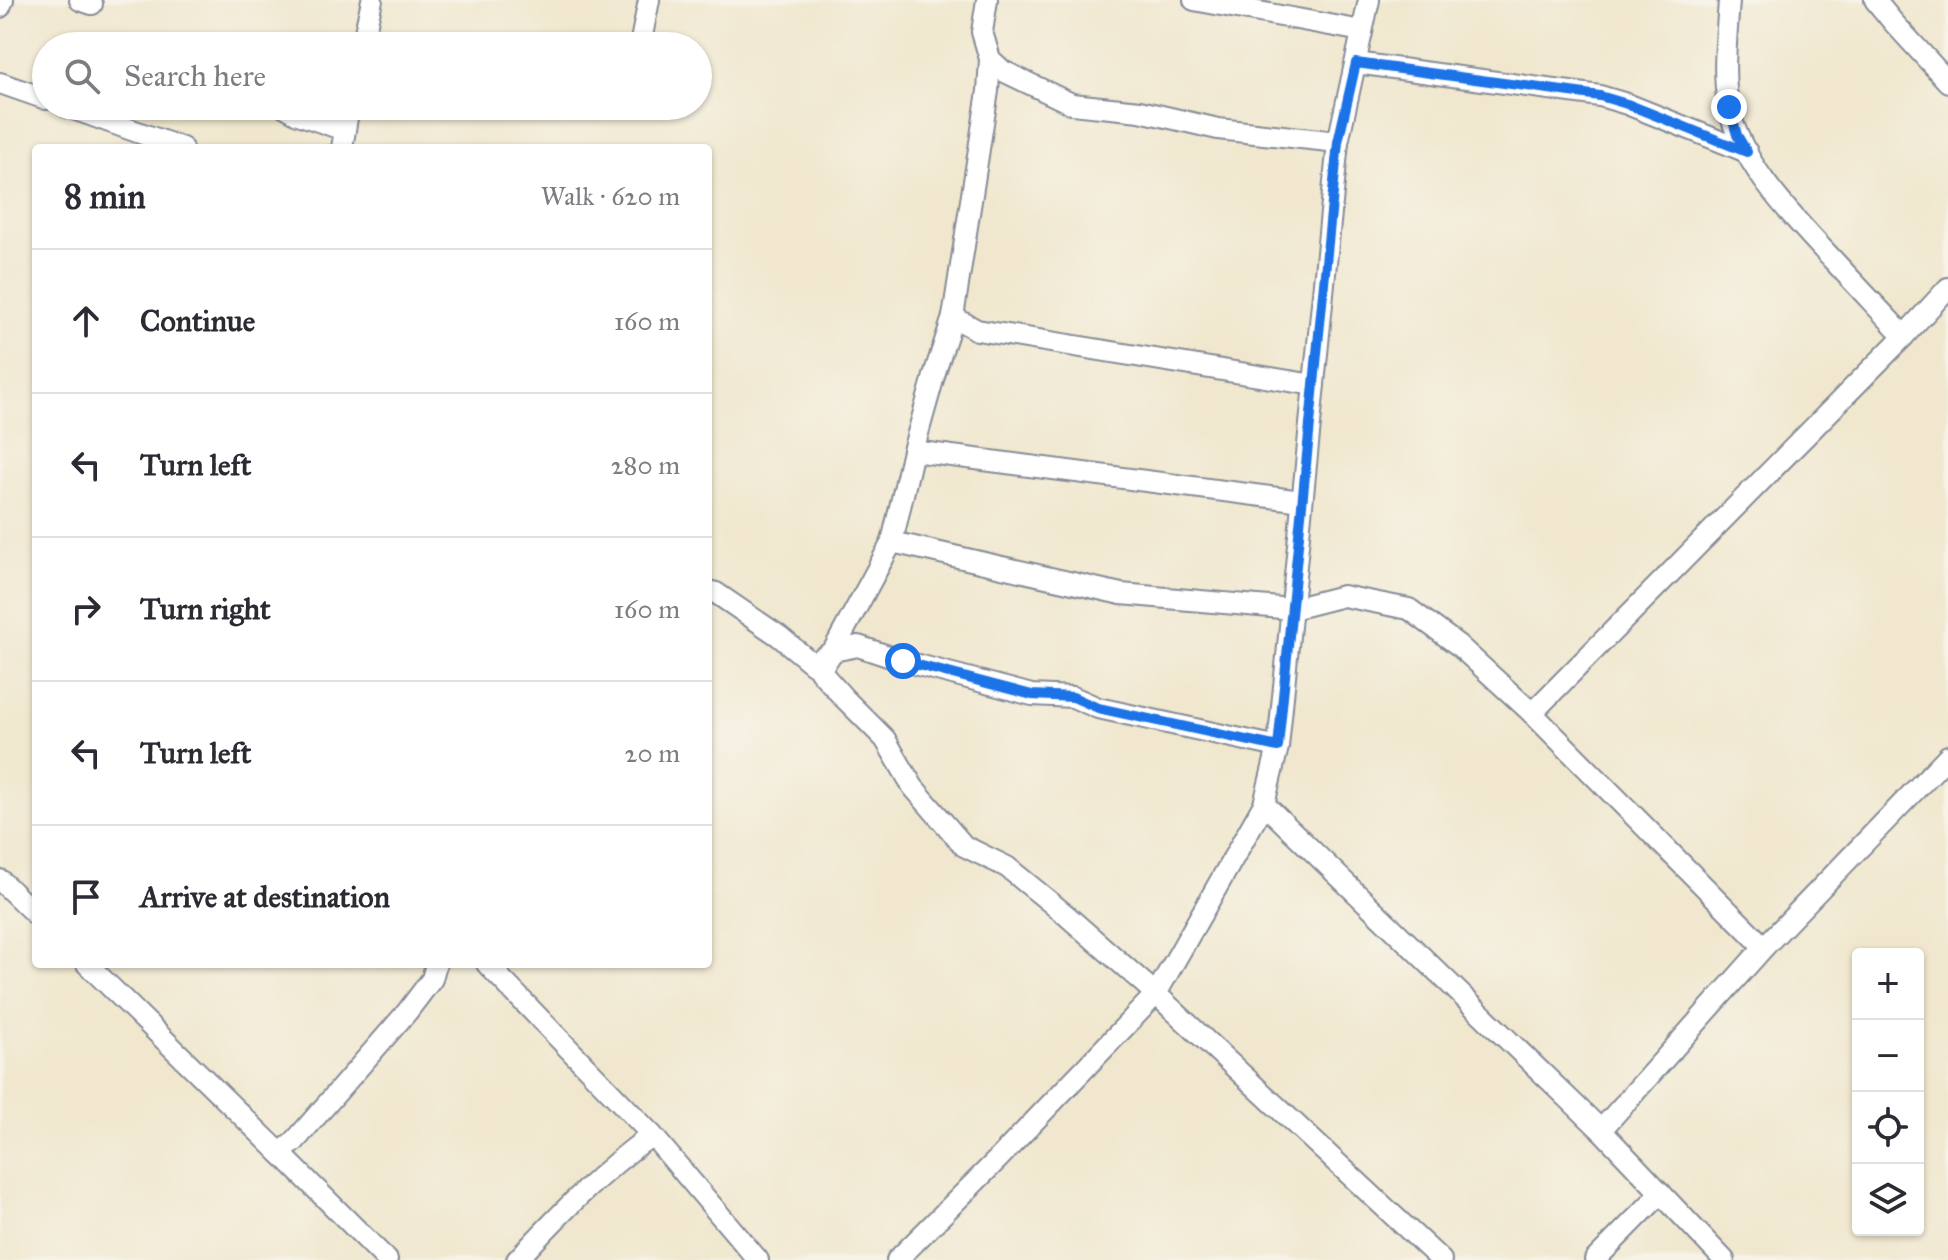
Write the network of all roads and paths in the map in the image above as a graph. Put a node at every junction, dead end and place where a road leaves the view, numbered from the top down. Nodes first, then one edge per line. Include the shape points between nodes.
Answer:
1 (3, 0) edge
2 (372, 0) edge
3 (649, 0) edge
4 (987, 0) edge
5 (1194, 0) edge
6 (1369, 0) edge
7 (1729, 0) edge
8 (1875, 0) edge
9 (0, 7) edge
10 (1362, 31) junction
11 (365, 32) edge
12 (643, 32) edge
13 (990, 59) junction
14 (1356, 63) junction
15 (1948, 82) edge
16 (0, 83) edge
17 (32, 94) edge
18 (104, 120) edge
19 (309, 120) edge
20 (343, 139) edge
21 (1338, 142) junction
22 (171, 144) edge
23 (1747, 152) junction
24 (1948, 288) edge
25 (953, 317) junction
26 (1904, 336) junction
27 (1314, 385) junction
28 (913, 451) junction
29 (1302, 501) junction
30 (892, 542) junction
31 (712, 592) edge
32 (1292, 609) junction
33 (833, 651) junction
34 (1532, 713) junction
35 (1278, 747) junction
36 (1948, 756) edge
37 (1264, 804) junction
38 (0, 880) edge
39 (32, 911) edge
40 (1764, 947) junction
41 (91, 968) edge
42 (435, 968) edge
43 (491, 968) edge
44 (1156, 994) junction
45 (1601, 1130) junction
46 (652, 1135) junction
47 (280, 1153) junction
48 (1661, 1193) junction
49 (387, 1260) edge
50 (517, 1260) edge
51 (758, 1260) edge
52 (897, 1260) edge
53 (1441, 1260) edge
54 (1595, 1260) edge
55 (1724, 1260) edge

1 - 9 street
2 - 11 street
3 - 12 street
4 - 13 street via 982,32
5 - 10 street
6 - 10 street
7 - 23 street via 1725,76 1737,135
8 - 15 street
10 - 14 street
13 - 21 street via 1003,71 1072,104 1140,111 1218,129
13 - 25 street
14 - 21 street
14 - 23 street via 1600,96
16 - 17 street
18 - 22 street
19 - 20 street
21 - 27 street
23 - 26 street via 1803,228
24 - 26 street
25 - 27 street via 977,330
25 - 28 street
26 - 34 street
27 - 29 street
28 - 29 street
28 - 30 street
29 - 32 street
30 - 32 street via 1121,594
30 - 33 street
31 - 33 street via 813,664
32 - 34 street via 1343,596 1409,609 1458,645
32 - 35 street
33 - 35 street via 858,646 1032,695 1073,697 1098,708
33 - 44 street via 820,671 885,739 913,787 964,846 1007,867
34 - 40 street
35 - 37 street
36 - 40 street
37 - 44 street
37 - 45 street
38 - 39 street
40 - 45 street
41 - 47 street
42 - 47 street via 407,1012
43 - 46 street
44 - 52 street
44 - 53 street
45 - 48 street
46 - 50 street via 605,1171
46 - 51 street
47 - 49 street
48 - 54 street
48 - 55 street

